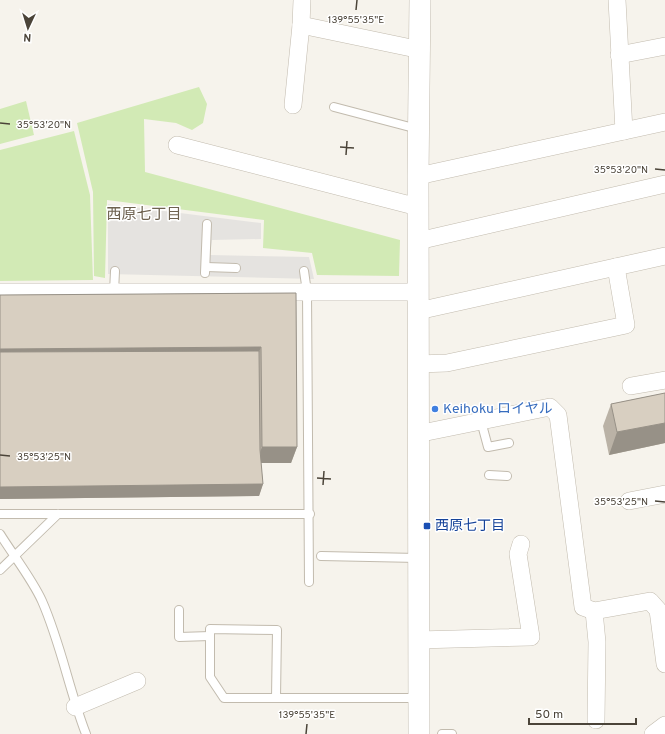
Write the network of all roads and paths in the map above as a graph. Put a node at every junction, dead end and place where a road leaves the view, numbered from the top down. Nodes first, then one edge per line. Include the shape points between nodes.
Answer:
1 (302, 0) edge
2 (420, 0) edge
3 (618, 0) edge
4 (301, 25) junction
5 (665, 46) edge
6 (421, 50) junction
7 (619, 55) junction
8 (293, 104) dead end
9 (334, 107) dead end
10 (665, 122) edge
11 (419, 127) junction
12 (624, 131) junction
13 (177, 145) dead end
14 (418, 176) junction
15 (665, 184) edge
16 (418, 208) junction
17 (207, 224) dead end
18 (418, 241) junction
19 (665, 256) edge
20 (616, 267) junction
21 (236, 268) dead end
22 (115, 271) dead end
23 (304, 271) dead end
24 (0, 292) edge
25 (114, 292) junction
26 (307, 292) junction
27 (419, 302) junction
28 (418, 364) junction
29 (665, 380) edge
30 (630, 386) dead end
31 (481, 421) junction
32 (418, 434) junction
33 (509, 443) dead end
34 (488, 475) dead end
35 (507, 476) dead end
36 (665, 494) edge
37 (629, 500) dead end
38 (0, 514) edge
39 (58, 514) junction
40 (310, 514) junction
41 (0, 534) edge
42 (521, 544) dead end
43 (13, 556) junction
44 (321, 556) dead end
45 (418, 558) junction
46 (0, 570) edge
47 (309, 582) dead end
48 (179, 610) dead end
49 (594, 611) junction
50 (210, 636) junction
51 (418, 640) junction
52 (665, 664) edge
53 (137, 681) dead end
54 (276, 698) junction
55 (418, 698) junction
56 (75, 707) junction
57 (596, 720) dead end
58 (86, 734) edge
59 (419, 734) edge
60 (442, 734) edge
61 (452, 734) edge

1 - 4 street
2 - 6 street
3 - 7 street
4 - 6 street
4 - 8 street
5 - 7 street
6 - 11 street
7 - 12 street
9 - 11 lane via 410,127
10 - 12 street
11 - 14 street
12 - 14 street
13 - 16 street
14 - 16 street
15 - 18 street
16 - 18 street
17 - 21 lane via 206,270
18 - 27 street
19 - 20 street
20 - 27 street
20 - 28 street via 626,325 447,363
22 - 25 lane
23 - 26 lane
24 - 25 street
25 - 26 street
26 - 27 street
26 - 40 lane
27 - 28 street
28 - 32 street
29 - 30 street
31 - 32 street
31 - 33 lane via 488,447
31 - 49 street via 550,407 558,415 583,607
32 - 45 street
34 - 35 lane
36 - 37 street
38 - 39 lane
39 - 40 lane
39 - 43 lane
40 - 47 lane
41 - 43 lane
42 - 51 street via 518,554 531,637
43 - 46 lane
43 - 56 lane via 41,600 56,637
44 - 45 lane
45 - 51 street
48 - 50 lane via 179,637
49 - 52 street via 650,601 658,610
49 - 57 street via 597,642
50 - 54 lane via 210,677 224,698
50 - 54 lane via 210,629 277,630
51 - 55 street
53 - 56 street
54 - 55 lane
55 - 59 street
56 - 58 lane
60 - 61 lane

